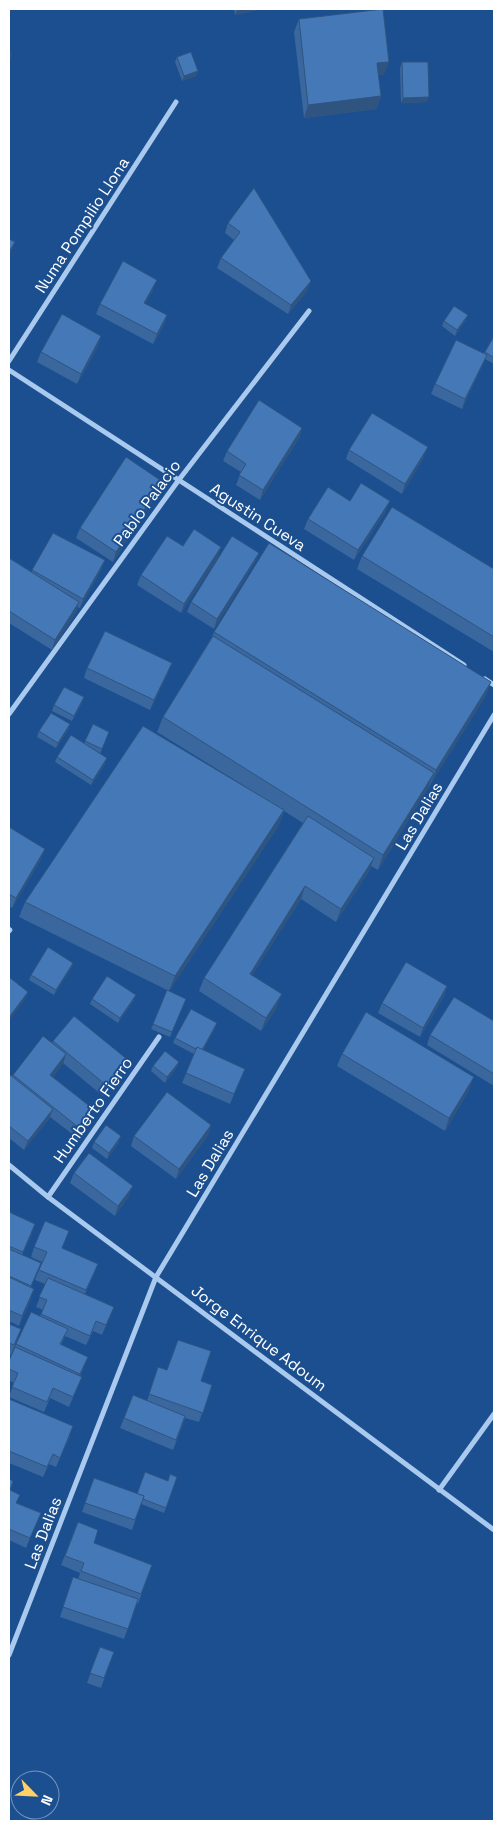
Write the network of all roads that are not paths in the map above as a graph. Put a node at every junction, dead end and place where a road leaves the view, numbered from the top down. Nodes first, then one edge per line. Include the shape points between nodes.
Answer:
1 (176, 102) dead end
2 (309, 311) dead end
3 (9, 361) edge
4 (9, 370) edge
5 (178, 481) junction
6 (469, 669) edge
7 (478, 674) edge
8 (494, 685) edge
9 (9, 714) edge
10 (494, 715) edge
11 (159, 1037) edge
12 (9, 1165) edge
13 (48, 1197) junction
14 (156, 1277) junction
15 (494, 1414) edge
16 (439, 1490) junction
17 (494, 1530) edge
18 (9, 1655) edge

1 - 3 street, Numa Pompilio Llona
2 - 5 street, Pablo Palacio
4 - 5 street, Agustin Cueva
5 - 6 street, Agustin Cueva
5 - 9 street, Pablo Palacio
7 - 8 street
10 - 14 street, Las Dalias
11 - 13 street, Humberto Fierro
12 - 13 street, Jorge Enrique Adoum
13 - 14 street, Jorge Enrique Adoum
14 - 16 street, Jorge Enrique Adoum
14 - 18 street, Las Dalias
15 - 16 street
16 - 17 street, Jorge Enrique Adoum

